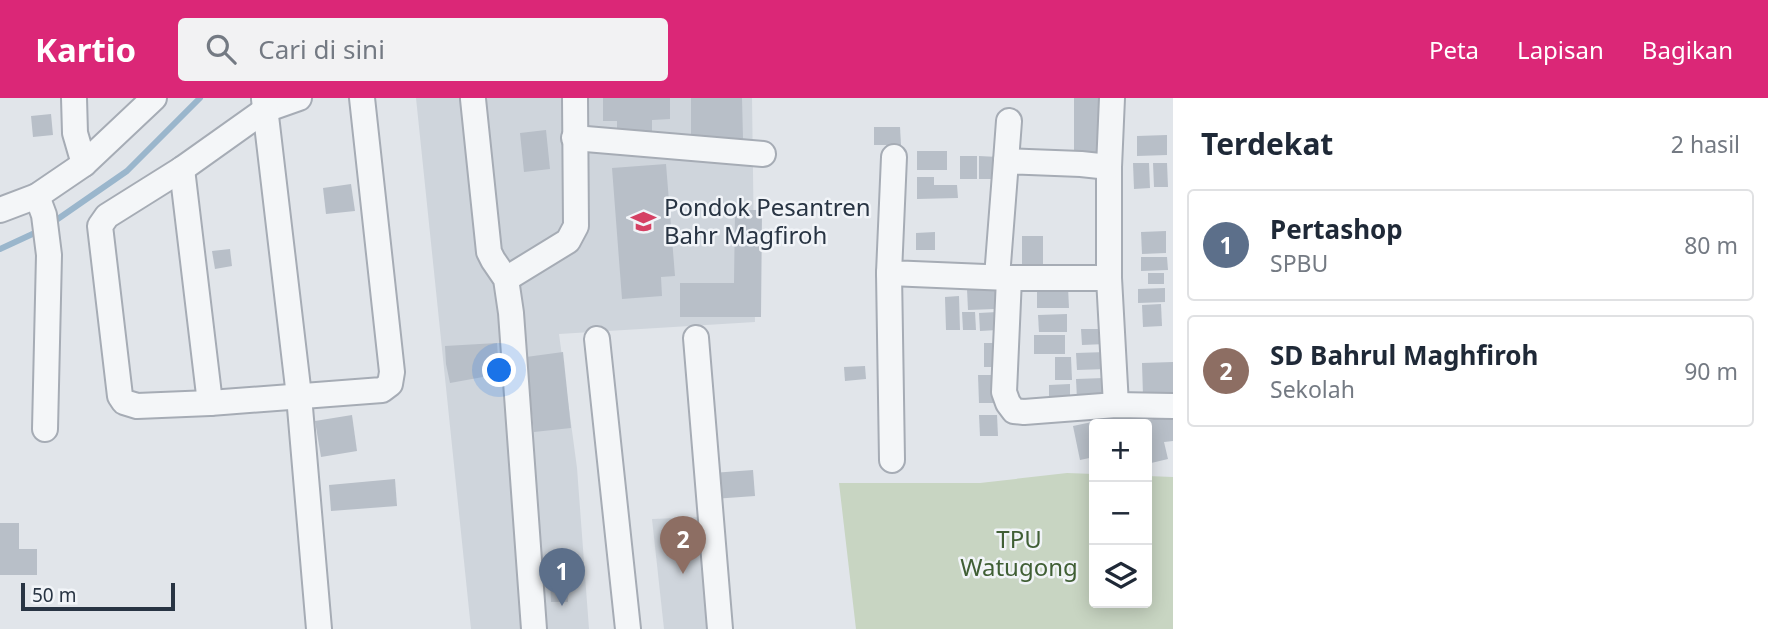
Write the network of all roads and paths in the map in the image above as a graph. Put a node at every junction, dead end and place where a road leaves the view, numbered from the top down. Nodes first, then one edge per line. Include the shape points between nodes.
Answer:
1 (74, 98) edge
2 (154, 98) edge
3 (299, 98) edge
4 (362, 98) edge
5 (575, 98) edge
6 (1112, 98) edge
7 (473, 99) edge
8 (265, 104) edge
9 (1009, 121) dead end
10 (574, 138) junction
11 (763, 154) dead end
12 (894, 157) dead end
13 (1006, 161) junction
14 (84, 164) junction
15 (1109, 167) junction
16 (182, 169) junction
17 (41, 205) junction
18 (0, 210) edge
19 (889, 273) junction
20 (1003, 278) junction
21 (1109, 278) junction
22 (506, 279) junction
23 (696, 338) dead end
24 (597, 339) dead end
25 (299, 396) junction
26 (210, 403) junction
27 (1116, 405) junction
28 (1173, 406) edge
29 (45, 429) dead end
30 (892, 460) dead end
31 (319, 629) edge
32 (534, 629) edge
33 (628, 629) edge
34 (720, 629) edge

1 - 14 street via 75,134
2 - 14 street
3 - 8 street
4 - 25 street via 390,384 382,390
5 - 10 street
6 - 15 street
7 - 22 street via 489,252
8 - 16 street
8 - 25 street
9 - 13 street
10 - 11 street
10 - 22 street via 576,226 568,241
12 - 19 street
13 - 15 street
13 - 20 street
14 - 17 street
15 - 21 street
16 - 26 street
16 - 26 street via 107,215 100,234 120,396 137,406
17 - 18 street
17 - 29 street via 49,255
19 - 20 street
19 - 30 street
20 - 21 street
20 - 27 street via 1004,393 1014,411
21 - 27 street
22 - 32 street
23 - 34 street
24 - 33 street
25 - 26 street
25 - 31 street
27 - 28 street

